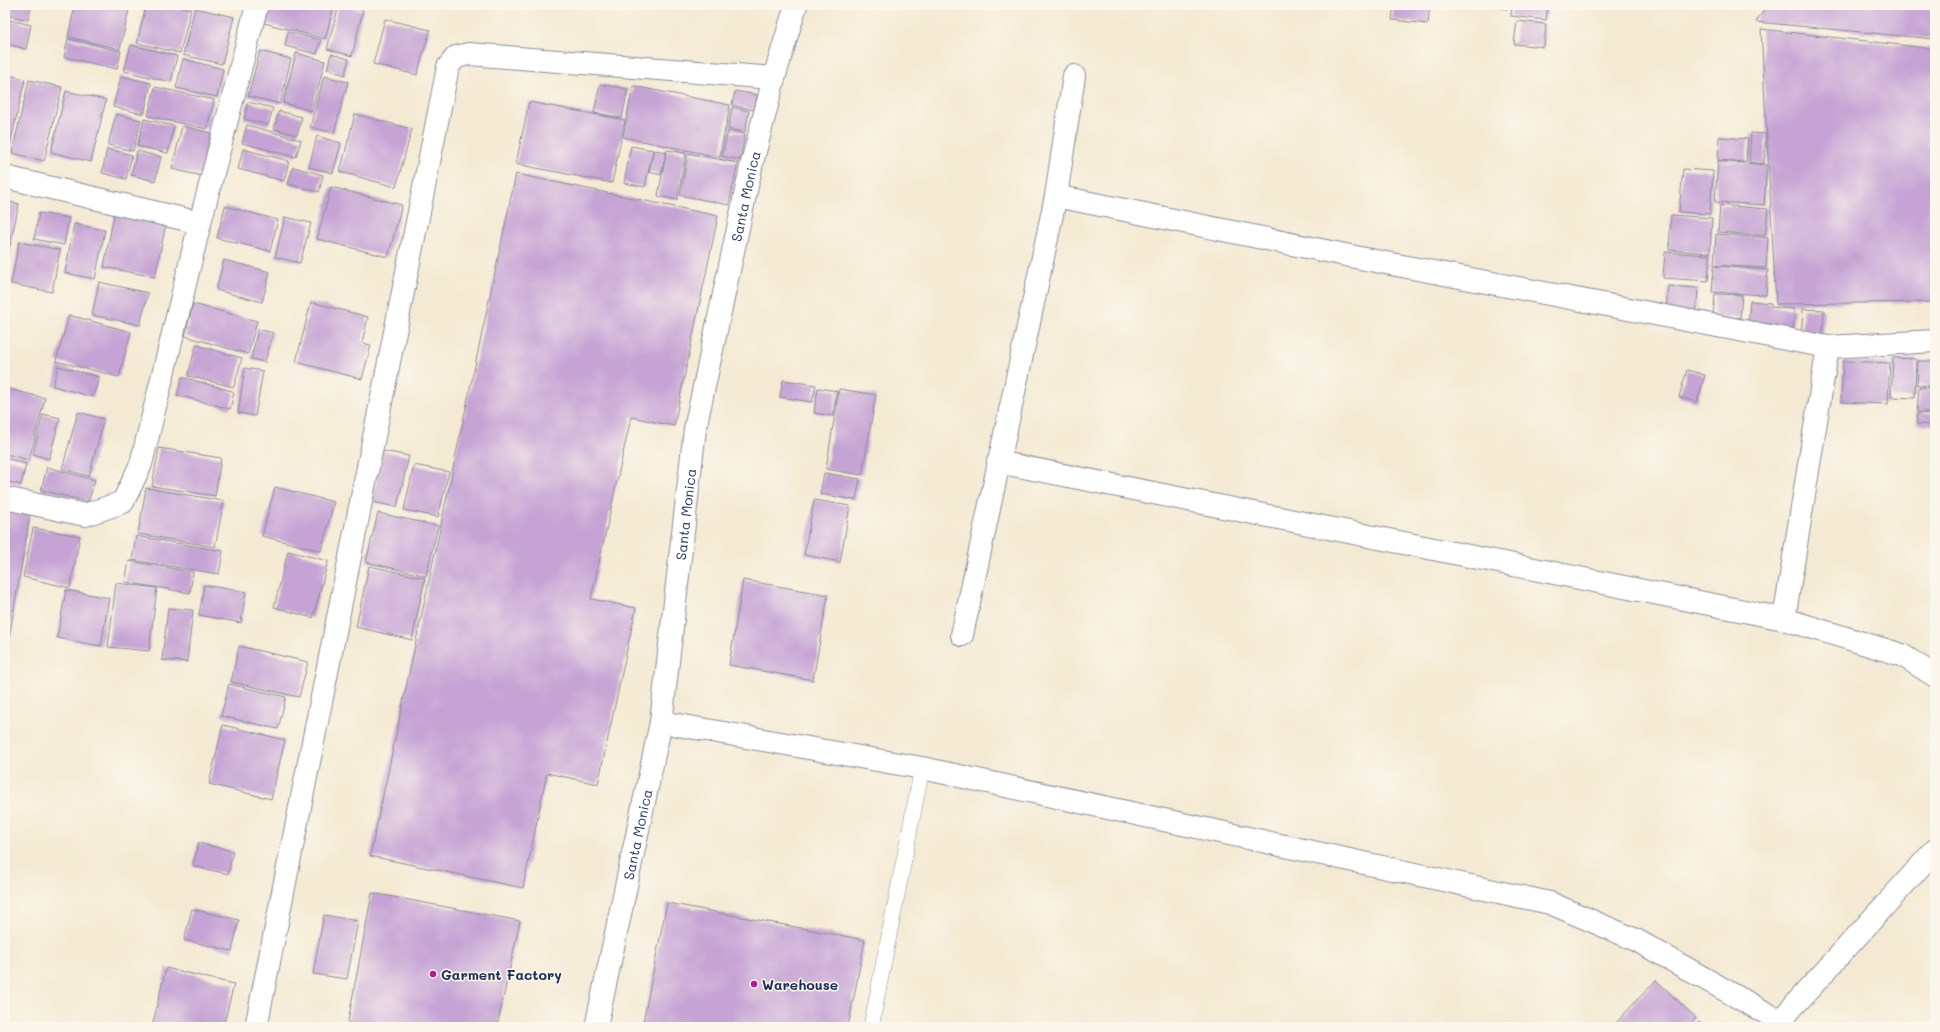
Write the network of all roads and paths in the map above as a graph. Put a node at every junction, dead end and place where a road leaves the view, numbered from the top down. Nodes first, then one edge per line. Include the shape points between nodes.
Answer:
1 (258, 5) edge
2 (796, 5) edge
3 (1074, 76) dead end
4 (774, 78) junction
5 (5, 176) edge
6 (1056, 196) junction
7 (200, 223) junction
8 (1935, 341) edge
9 (1828, 347) junction
10 (998, 462) junction
11 (5, 498) edge
12 (1784, 619) junction
13 (962, 635) dead end
14 (1935, 676) edge
15 (661, 722) junction
16 (922, 768) junction
17 (1935, 850) edge
18 (1780, 1025) edge
19 (256, 1027) edge
20 (596, 1027) edge
21 (871, 1027) edge

1 - 7 street
2 - 4 street, Santa Monica
3 - 6 street
4 - 15 street, Santa Monica via 752,163 694,429
4 - 19 street via 469,54 456,57 448,67
5 - 7 street
6 - 9 street via 1365,260
6 - 10 street
7 - 11 street via 141,464 123,502 85,515
8 - 9 street
9 - 12 street
10 - 12 street
10 - 13 street
12 - 14 street via 1902,656
15 - 16 street
15 - 20 street, Santa Monica
16 - 18 street via 1550,903 1636,940
16 - 21 lane
17 - 18 street

